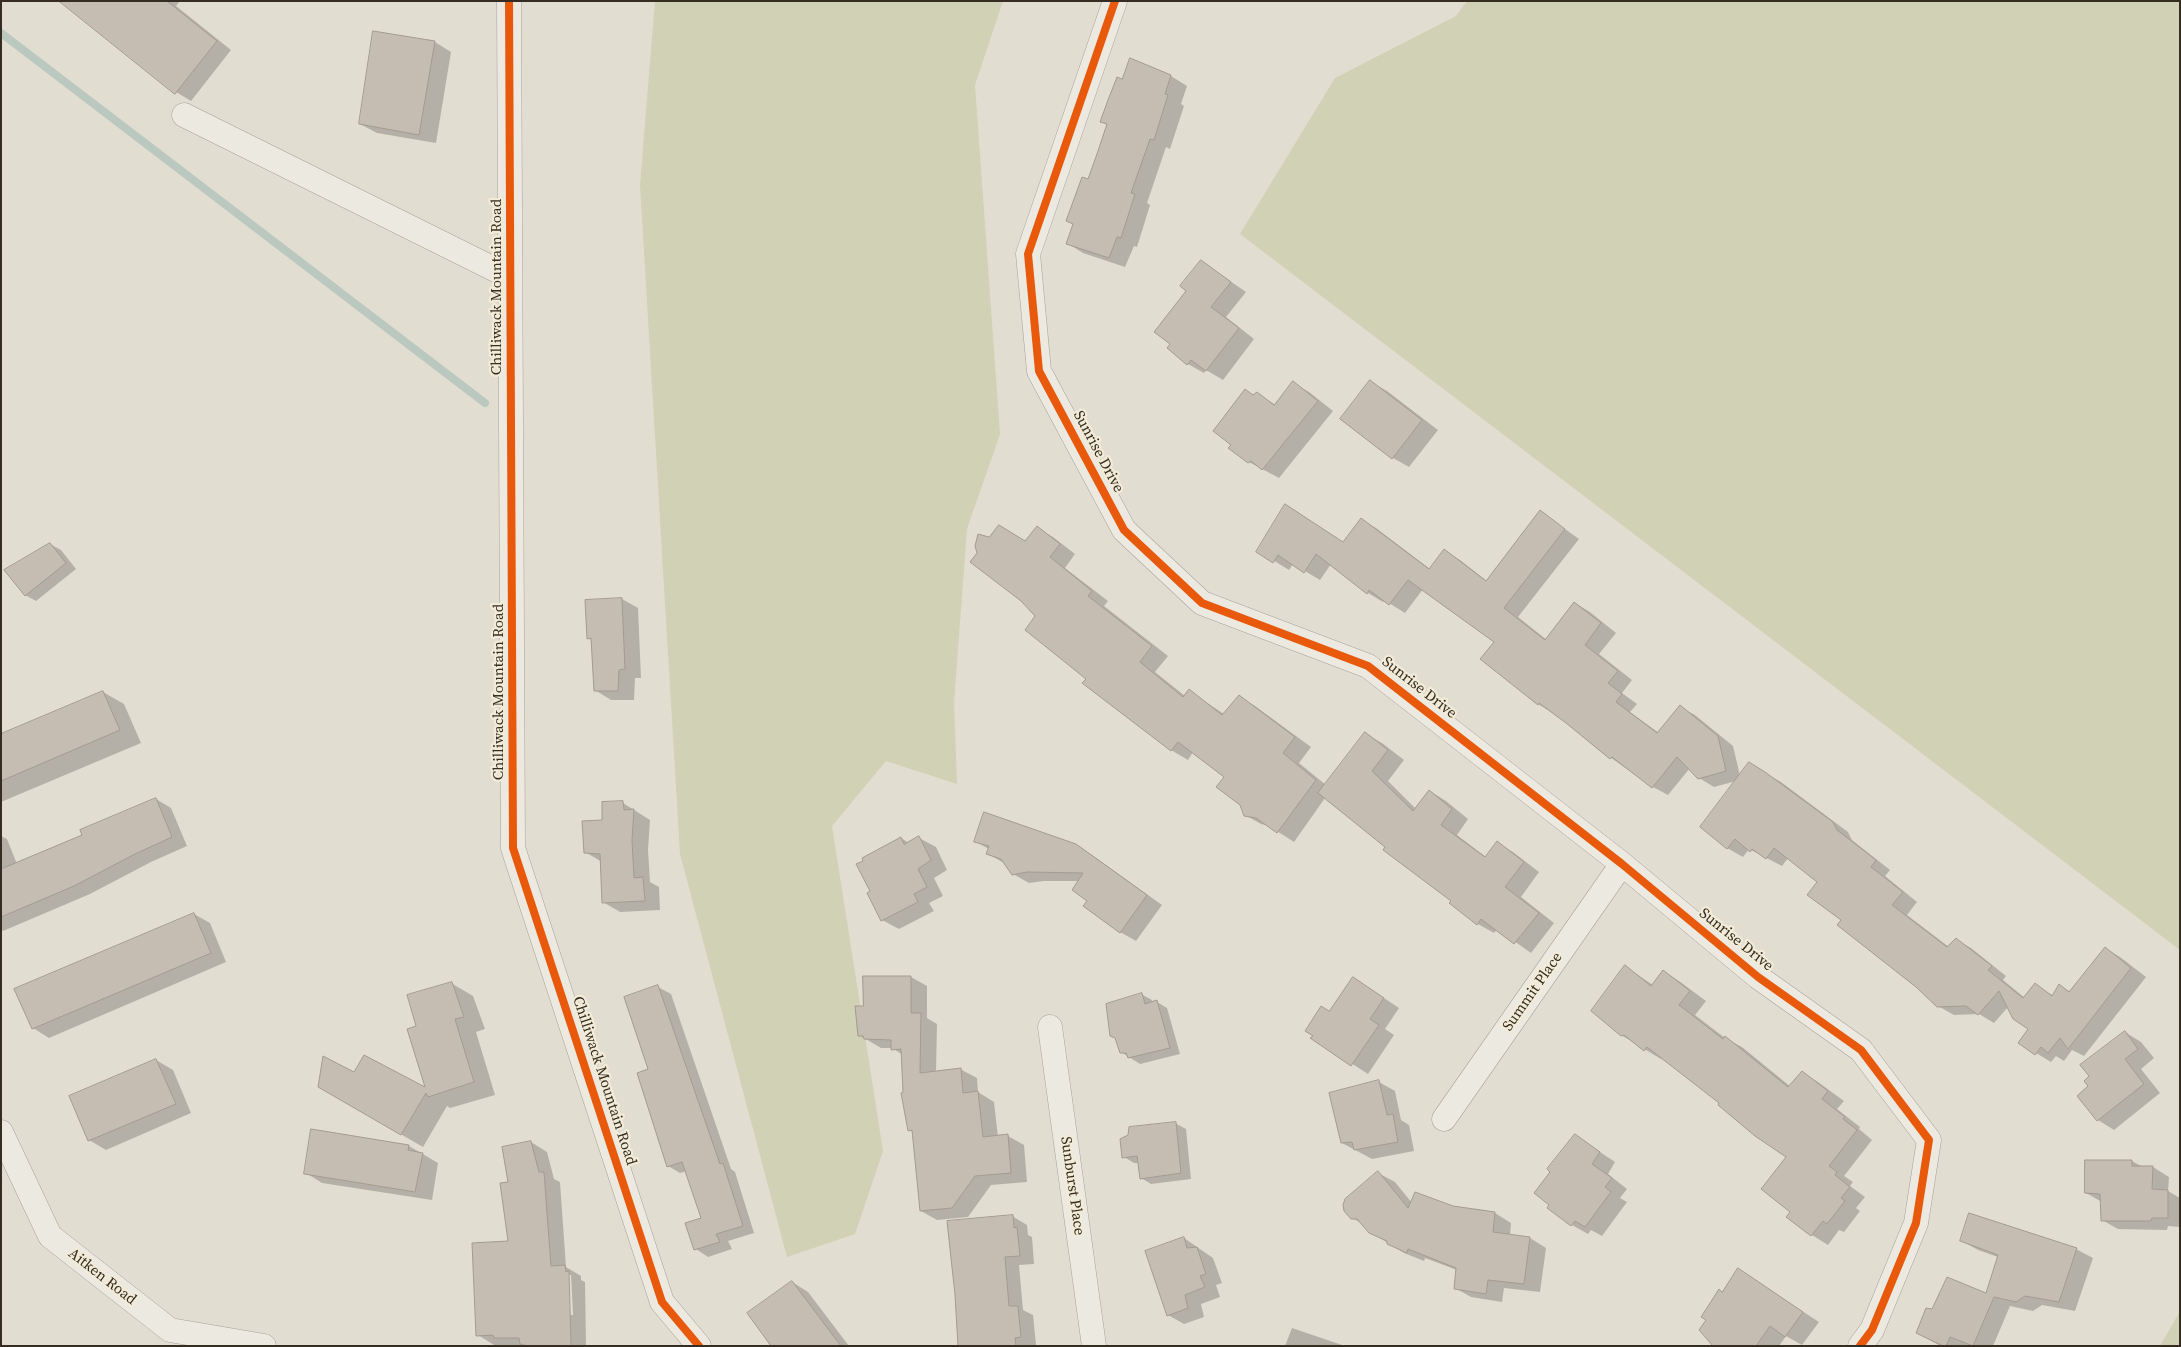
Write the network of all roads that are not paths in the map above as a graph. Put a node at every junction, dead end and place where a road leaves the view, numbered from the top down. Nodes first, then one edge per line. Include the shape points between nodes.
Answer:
1 (509, 1) edge
2 (1115, 1) edge
3 (184, 115) dead end
4 (510, 278) junction
5 (1622, 864) junction
6 (1050, 1027) dead end
7 (1444, 1119) dead end
8 (1, 1132) edge
9 (264, 1346) edge
10 (699, 1346) edge
11 (1094, 1346) edge
12 (1860, 1346) edge

1 - 4 street, Chilliwack Mountain Road
2 - 5 street, Sunrise Drive via 1028,254 1039,371 1124,530 1202,603 1368,666
3 - 4 street
4 - 10 street, Chilliwack Mountain Road via 513,848 662,1302
5 - 7 street, Summit Place
5 - 12 street, Sunrise Drive via 1758,976 1860,1050 1929,1140 1916,1223 1872,1330
6 - 11 street, Sunburst Place
8 - 9 street, Aitken Road via 50,1236 170,1330

